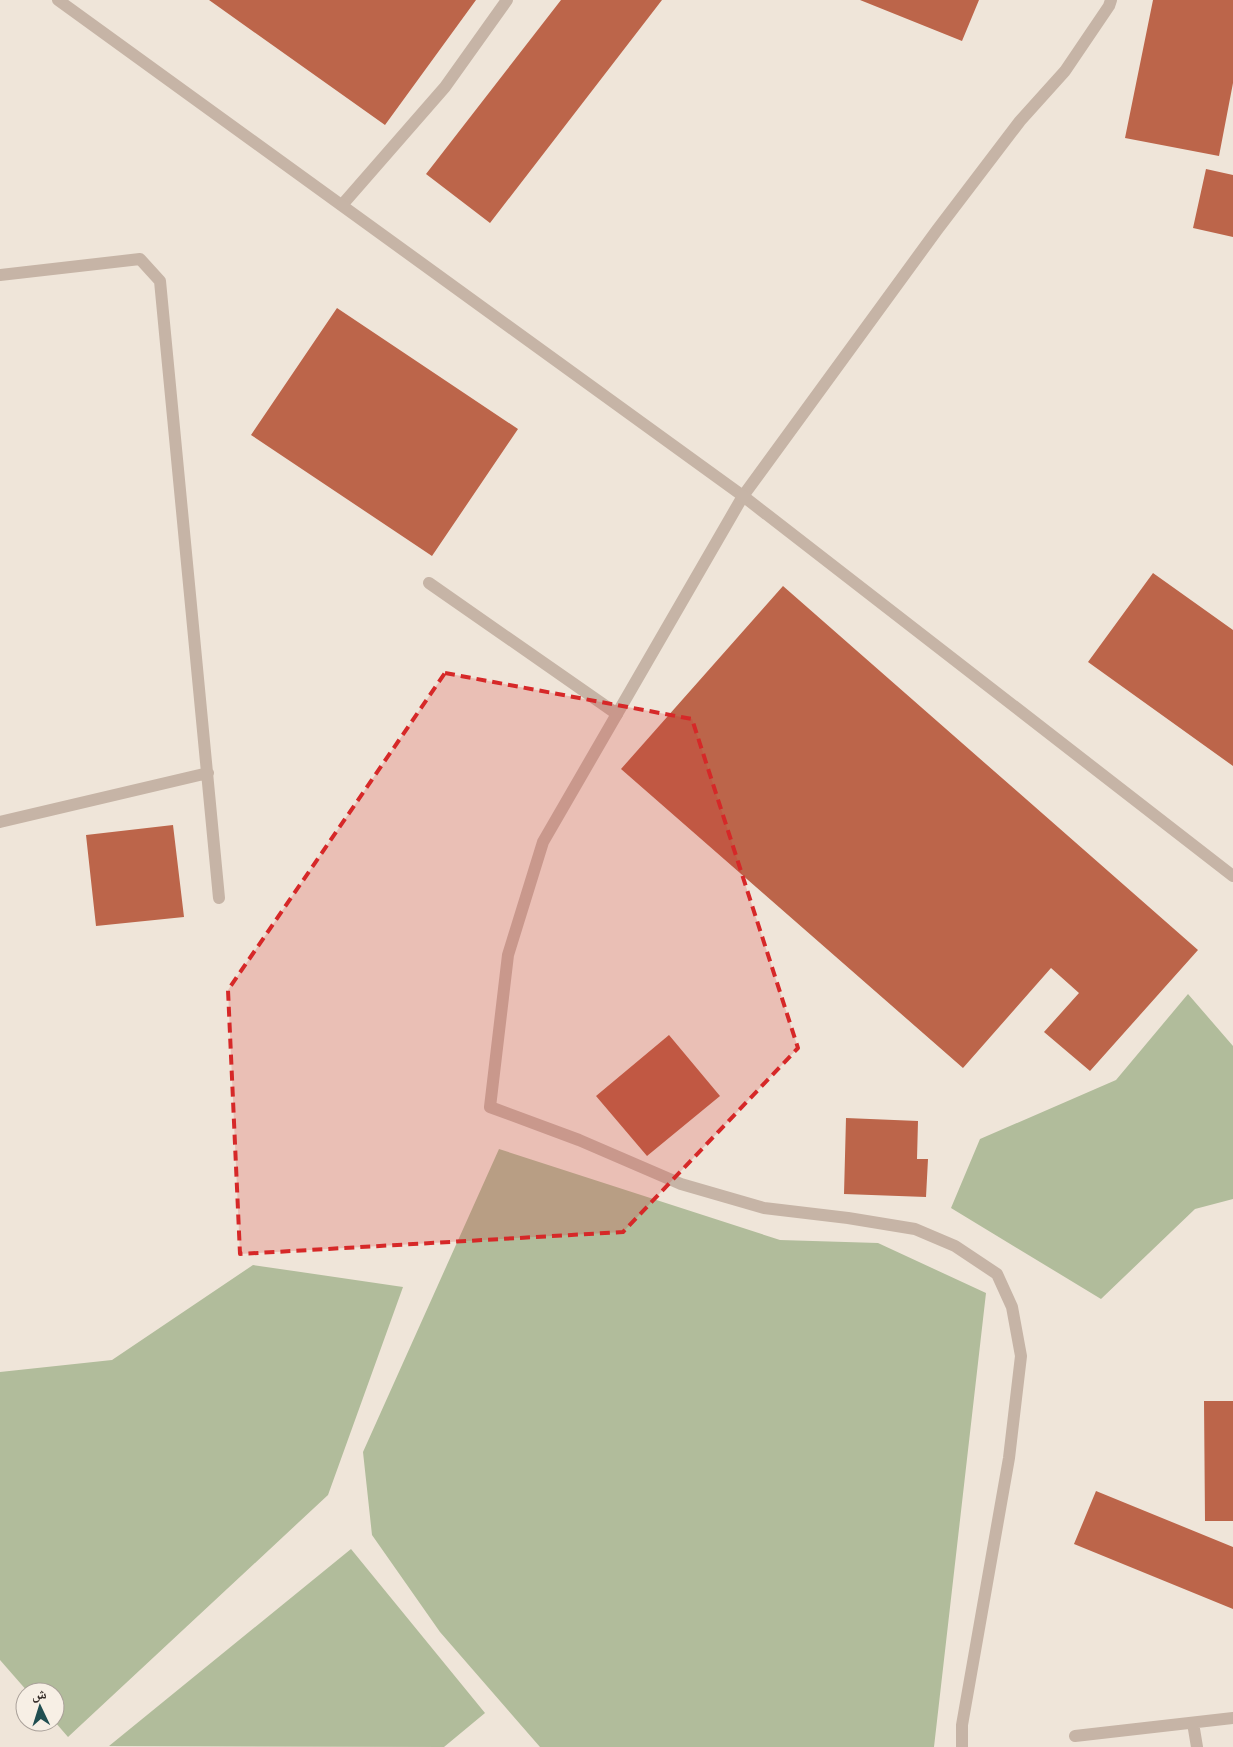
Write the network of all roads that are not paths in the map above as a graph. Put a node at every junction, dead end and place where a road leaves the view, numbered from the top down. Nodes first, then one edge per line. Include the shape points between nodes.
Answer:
1 (58, 0) edge
2 (507, 0) edge
3 (1111, 0) edge
4 (342, 205) junction
5 (0, 275) edge
6 (744, 496) junction
7 (429, 583) dead end
8 (617, 714) junction
9 (208, 773) junction
10 (0, 822) edge
11 (1233, 876) edge
12 (220, 898) dead end
13 (1233, 1718) edge
14 (1193, 1723) junction
15 (1075, 1736) dead end
16 (962, 1747) edge
17 (1197, 1747) edge

1 - 4 street
2 - 4 street via 446,87
3 - 6 street via 1065,71 1020,121 949,214
4 - 6 street
5 - 9 street via 140,259 160,281
6 - 8 street
6 - 11 street
7 - 8 street
8 - 16 street via 543,842 508,955 490,1107 690,1187 764,1208 915,1229 955,1246 997,1274 1012,1307 1021,1356 1010,1458 962,1725
9 - 10 street
9 - 12 street
13 - 14 street
14 - 15 street
14 - 17 street

